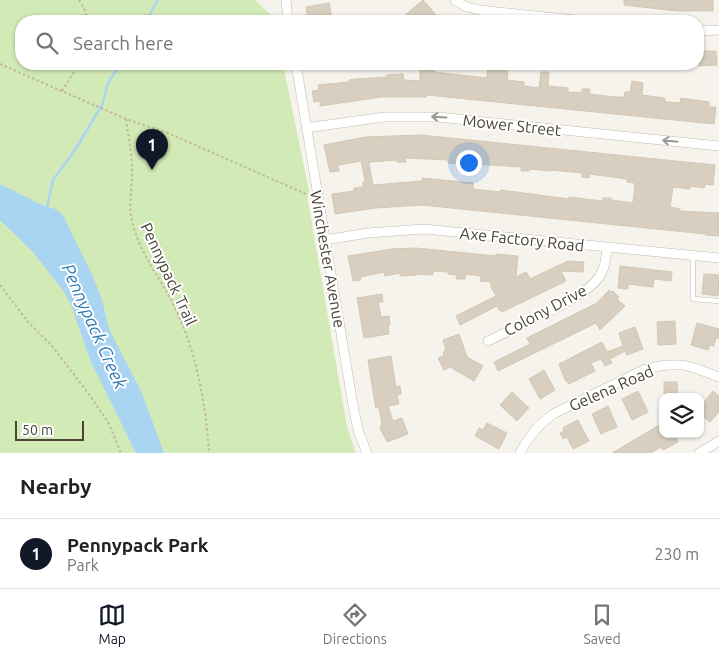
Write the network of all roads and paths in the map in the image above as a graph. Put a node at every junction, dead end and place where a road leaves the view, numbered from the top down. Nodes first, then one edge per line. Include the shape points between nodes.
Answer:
1 (79, 0) edge
2 (286, 0) edge
3 (455, 0) edge
4 (86, 15) edge
5 (287, 15) edge
6 (527, 15) edge
7 (719, 30) edge
8 (704, 31) edge
9 (0, 64) edge
10 (75, 70) edge
11 (297, 70) edge
12 (62, 91) junction
13 (126, 119) junction
14 (306, 128) junction
15 (719, 146) edge
16 (318, 199) junction
17 (325, 240) junction
18 (607, 248) junction
19 (693, 256) junction
20 (719, 258) edge
21 (0, 285) edge
22 (719, 301) edge
23 (488, 340) dead end
24 (719, 377) edge
25 (719, 441) edge
26 (121, 453) edge
27 (210, 453) edge
28 (367, 453) edge
29 (520, 453) edge
30 (698, 453) edge

1 - 4 path
2 - 5 street
3 - 6 street via 479,10
7 - 8 street
9 - 12 path
10 - 12 path
11 - 14 street, Winchester Avenue
12 - 13 path
13 - 16 path via 168,133
13 - 27 path, Pennypack Trail via 132,169 132,225 186,333 202,388
15 -> 14 street, Mower Street via 438,117 384,117
14 - 16 street, Winchester Avenue
16 - 17 street, Winchester Avenue
17 - 18 street, Axe Factory Road via 368,232 424,229
17 - 28 street, Winchester Avenue via 356,421
18 - 19 street, Axe Factory Road
18 - 23 street, Colony Drive via 604,267 590,287
19 - 20 street, Axe Factory Road
19 - 22 lane via 693,299
21 - 26 path via 91,397 108,422
24 - 29 street, Gelena Road via 683,365 642,370 554,414 533,433
25 - 30 street

